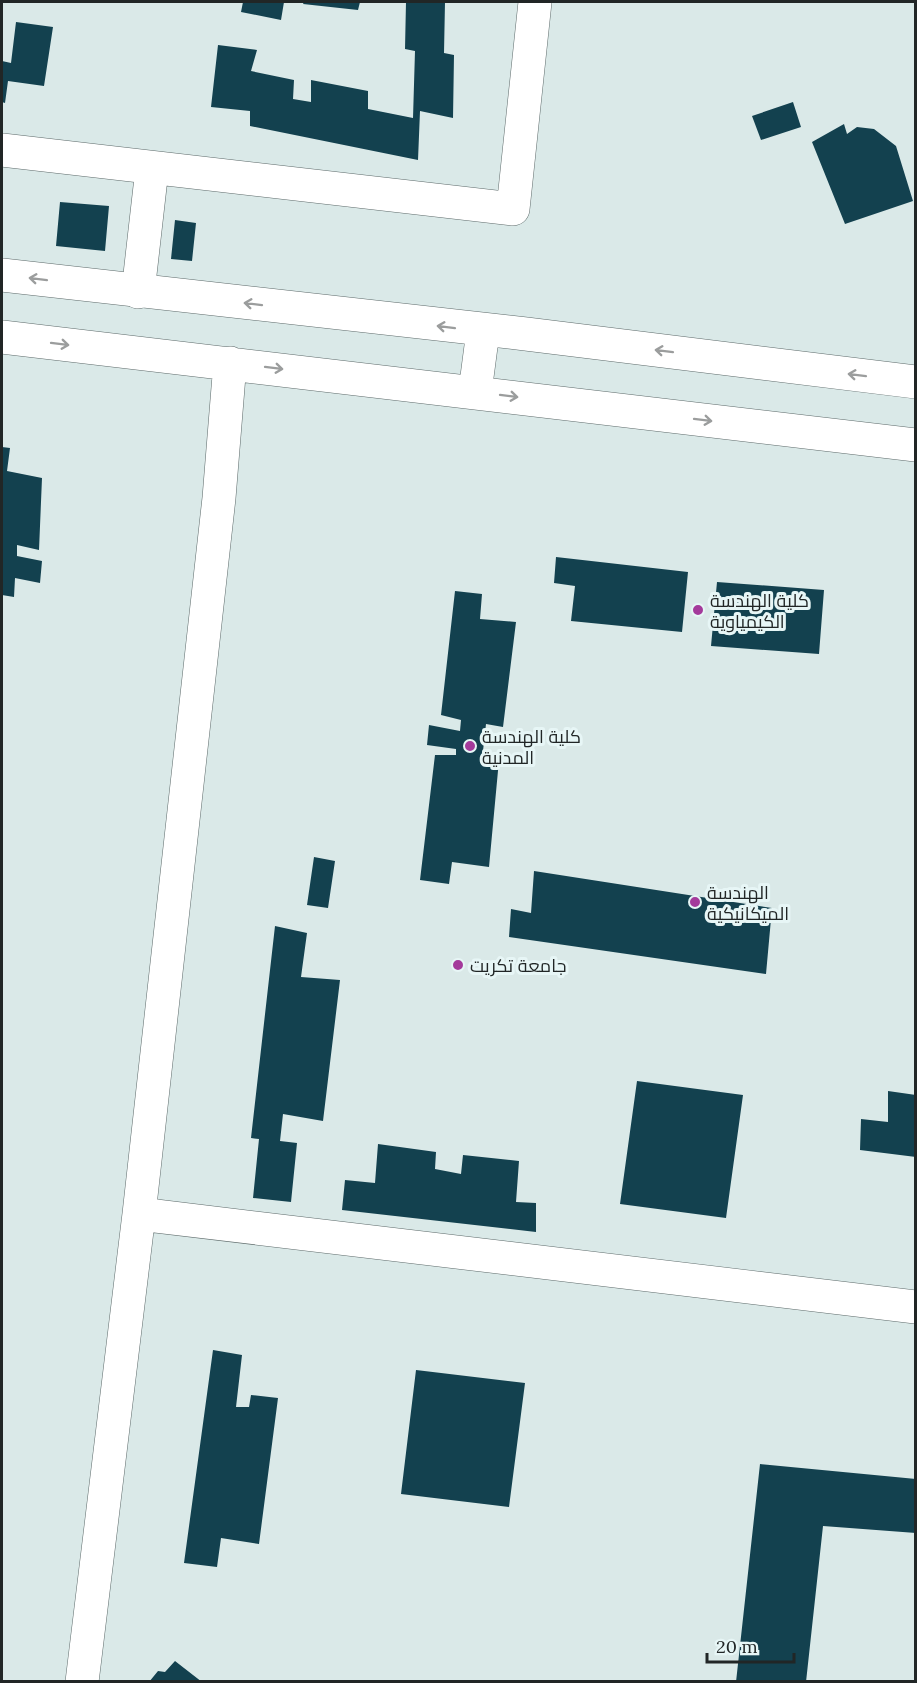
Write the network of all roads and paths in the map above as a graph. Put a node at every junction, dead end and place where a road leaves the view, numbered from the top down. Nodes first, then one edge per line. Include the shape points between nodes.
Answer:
1 (535, 2) edge
2 (2, 150) edge
3 (152, 169) junction
4 (2, 275) edge
5 (138, 292) junction
6 (483, 331) junction
7 (2, 337) edge
8 (230, 363) junction
9 (915, 382) edge
10 (475, 392) junction
11 (915, 445) edge
12 (139, 1214) junction
13 (915, 1307) edge
14 (82, 1682) edge

1 - 3 street via 513,209
2 - 3 street
3 - 5 street
5 -> 4 street
6 -> 5 street
9 -> 6 street
6 - 10 street
7 -> 8 street
8 -> 10 street
8 - 12 street via 219,498
10 -> 11 street
12 - 13 street
12 - 14 street

